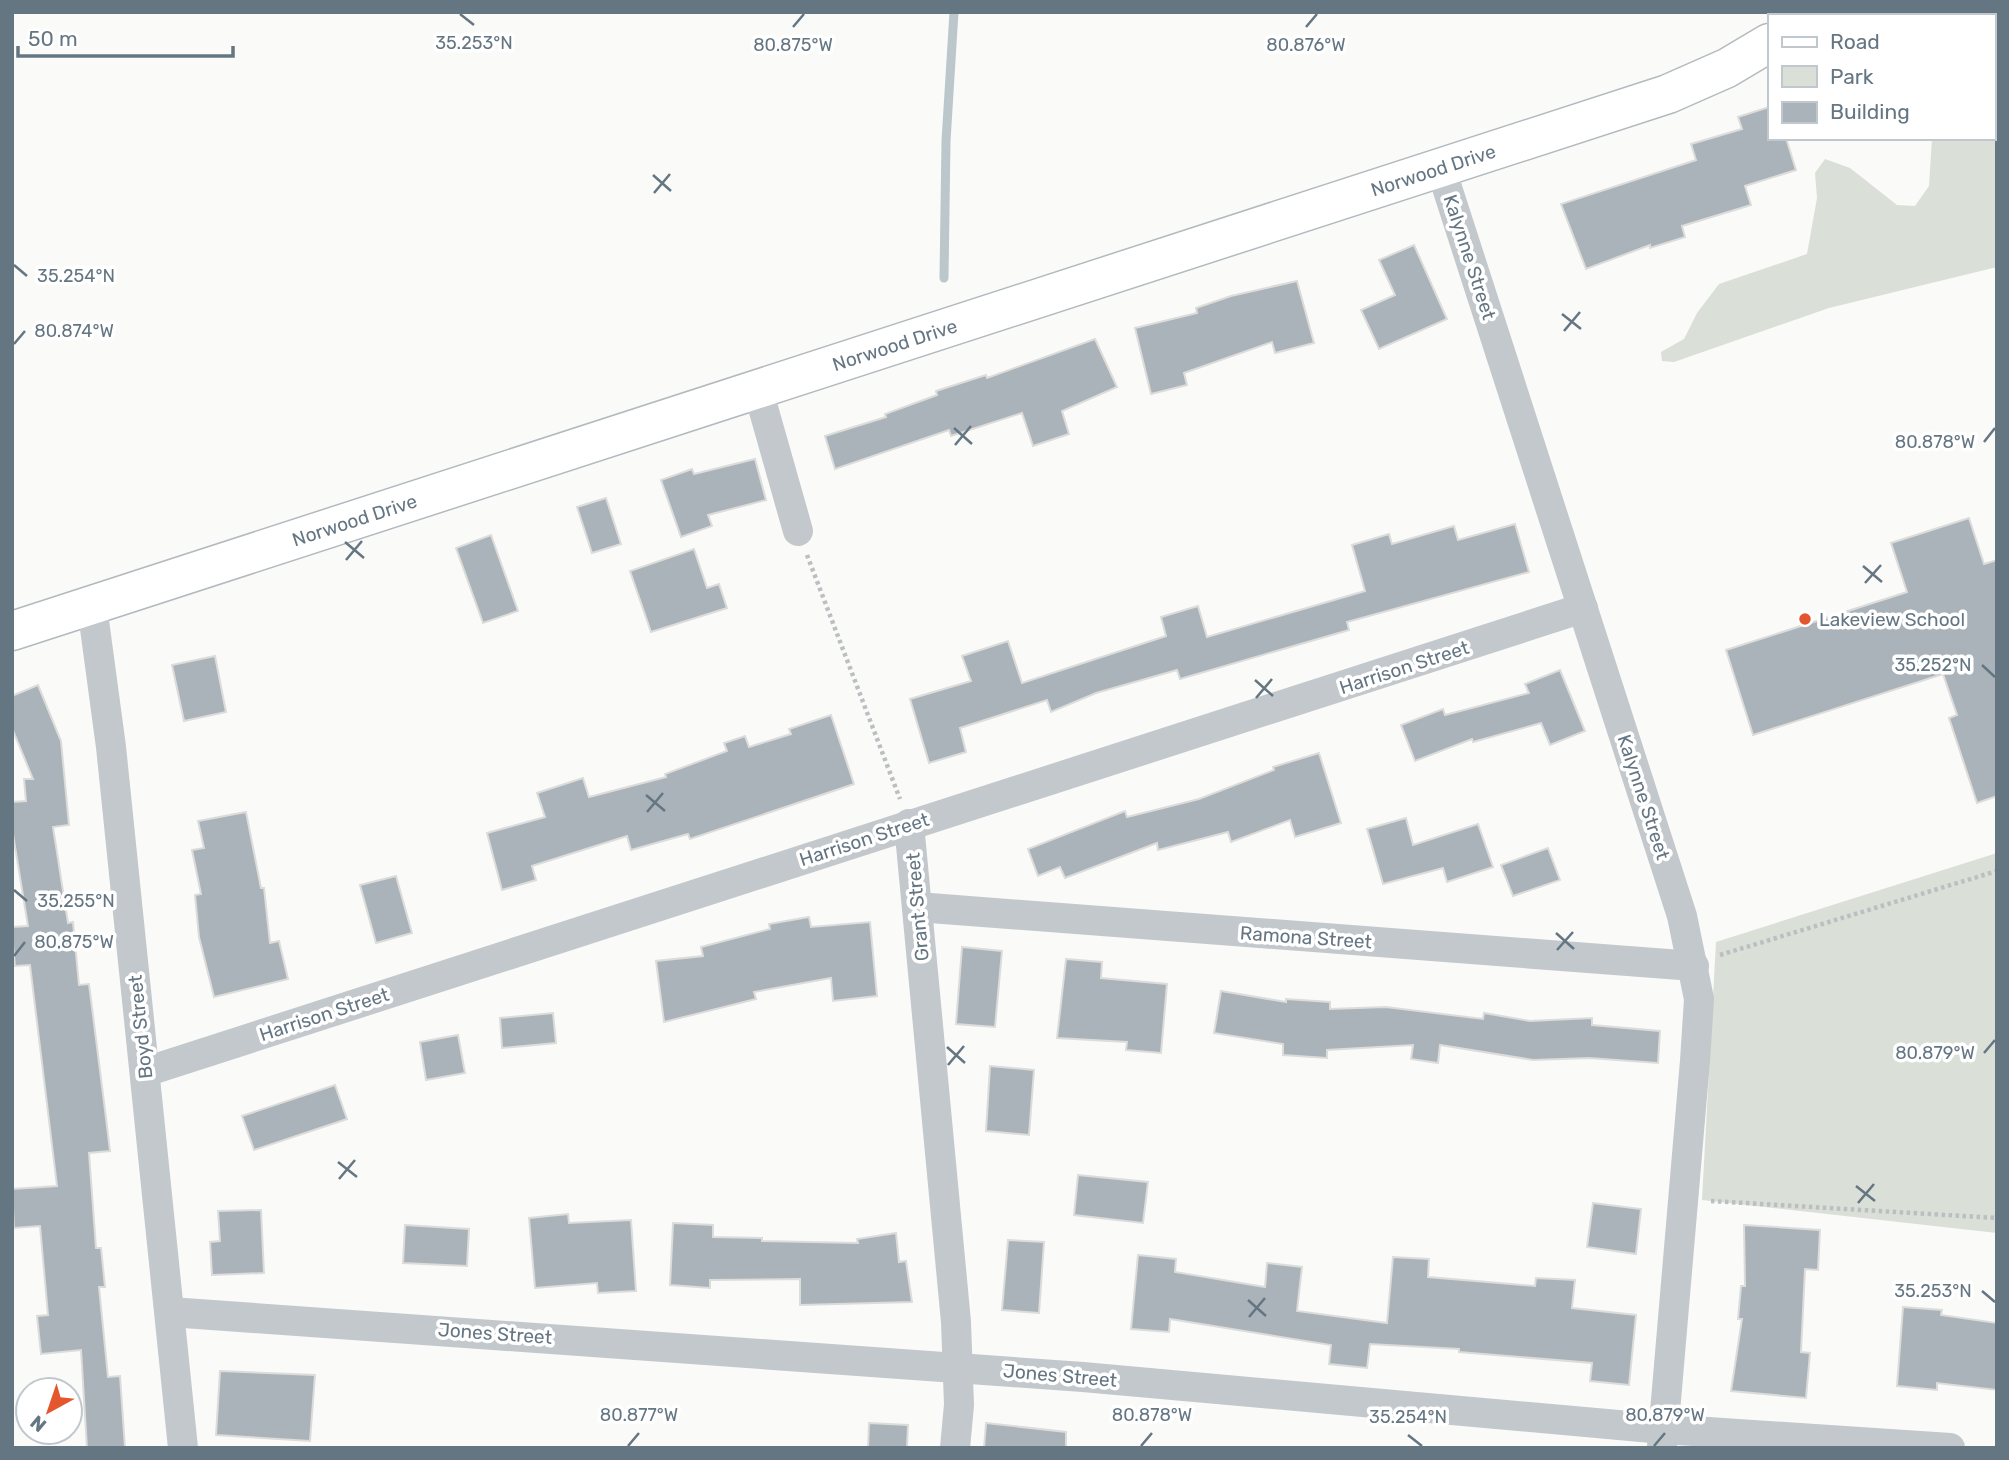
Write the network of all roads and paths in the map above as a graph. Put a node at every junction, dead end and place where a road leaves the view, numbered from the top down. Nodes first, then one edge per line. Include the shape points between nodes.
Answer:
1 (1768, 44) edge
2 (1441, 169) junction
3 (758, 390) junction
4 (798, 531) joint
5 (92, 606) junction
6 (1583, 608) junction
7 (12, 631) edge
8 (909, 824) junction
9 (1997, 871) edge
10 (917, 907) junction
11 (1694, 964) junction
12 (145, 1072) junction
13 (1706, 1201) dead end
14 (1997, 1218) edge
15 (170, 1312) junction
16 (958, 1367) junction
17 (1663, 1438) edge
18 (183, 1448) edge
19 (955, 1448) edge
20 (1950, 1448) edge

1 - 2 street, Norwood Drive via 1668,94
2 - 3 street, Norwood Drive
2 - 6 street, Kalynne Street
3 - 4 street
3 - 5 street, Norwood Drive
4 - 8 path, Grant Street
5 - 7 street, Norwood Drive
5 - 12 street, Boyd Street
6 - 8 street, Harrison Street
6 - 11 street, Kalynne Street
8 - 10 street, Grant Street
8 - 12 street, Harrison Street
9 - 11 path
10 - 11 street, Ramona Street
10 - 16 street, Grant Street
11 - 17 street, Kalynne Street via 1699,999 1695,1061
12 - 15 street, Boyd Street
13 - 14 path
15 - 16 street, Jones Street
15 - 18 street, Boyd Street
16 - 17 street, Jones Street
16 - 19 street, Grant Street
17 - 20 street, Jones Street

